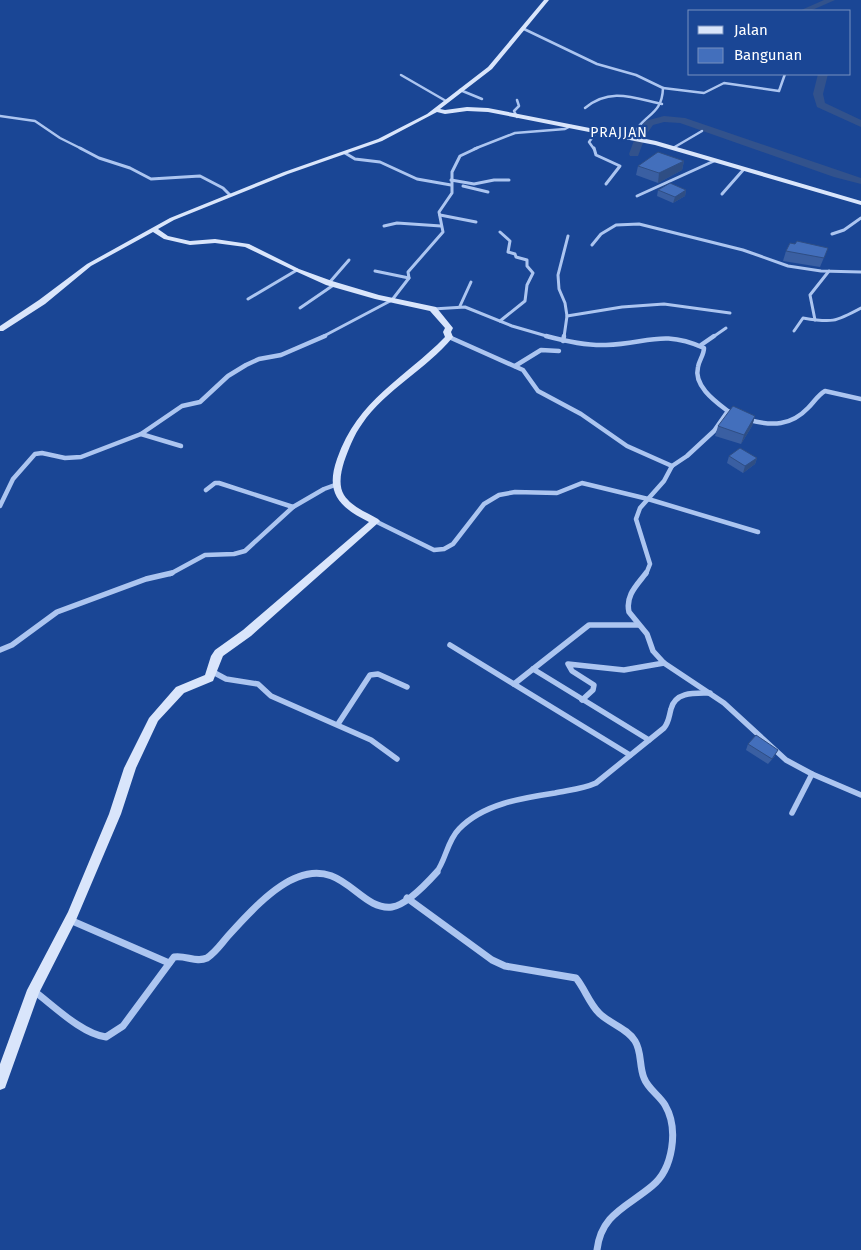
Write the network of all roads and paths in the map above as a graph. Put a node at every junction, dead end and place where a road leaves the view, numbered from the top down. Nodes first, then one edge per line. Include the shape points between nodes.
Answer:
1 (547, 0) edge
2 (524, 29) junction
3 (401, 75) dead end
4 (785, 75) edge
5 (663, 88) junction
6 (460, 90) junction
7 (482, 99) dead end
8 (517, 100) dead end
9 (446, 101) junction
10 (662, 104) junction
11 (585, 108) dead end
12 (436, 110) junction
13 (0, 116) edge
14 (517, 117) junction
15 (571, 126) junction
16 (702, 131) dead end
17 (597, 132) junction
18 (635, 139) junction
19 (674, 148) junction
20 (345, 153) junction
21 (714, 161) junction
22 (744, 169) junction
23 (509, 180) dead end
24 (451, 183) junction
25 (606, 184) dead end
26 (488, 192) dead end
27 (722, 194) dead end
28 (230, 195) junction
29 (636, 196) dead end
30 (861, 202) edge
31 (440, 215) junction
32 (861, 218) edge
33 (476, 222) dead end
34 (384, 226) dead end
35 (442, 226) junction
36 (153, 229) junction
37 (500, 232) dead end
38 (832, 234) dead end
39 (568, 236) dead end
40 (592, 245) dead end
41 (349, 260) dead end
42 (297, 270) junction
43 (375, 271) dead end
44 (829, 271) junction
45 (861, 272) edge
46 (408, 278) junction
47 (471, 282) dead end
48 (332, 284) junction
49 (248, 299) dead end
50 (392, 300) junction
51 (460, 306) junction
52 (300, 308) dead end
53 (861, 308) edge
54 (433, 309) junction
55 (730, 313) dead end
56 (567, 316) junction
57 (815, 320) junction
58 (500, 321) junction
59 (726, 328) dead end
60 (0, 330) edge
61 (794, 331) dead end
62 (449, 337) junction
63 (563, 341) junction
64 (701, 345) junction
65 (559, 351) dead end
66 (515, 366) junction
67 (861, 399) edge
68 (728, 411) junction
69 (736, 415) edge
70 (746, 419) edge
71 (141, 434) junction
72 (181, 446) dead end
73 (672, 466) junction
74 (336, 485) junction
75 (206, 490) dead end
76 (648, 498) junction
77 (0, 506) edge
78 (293, 507) junction
79 (375, 521) junction
80 (758, 532) dead end
81 (639, 625) junction
82 (450, 645) dead end
83 (0, 650) edge
84 (664, 663) junction
85 (533, 669) junction
86 (213, 672) junction
87 (514, 684) junction
88 (407, 687) dead end
89 (710, 693) junction
90 (582, 700) junction
91 (338, 724) junction
92 (649, 740) junction
93 (630, 756) junction
94 (396, 759) dead end
95 (812, 774) junction
96 (861, 795) edge
97 (792, 813) dead end
98 (406, 898) junction
99 (70, 920) junction
100 (169, 963) junction
101 (34, 990) junction
102 (0, 1083) edge
103 (597, 1250) edge

1 - 2 street
2 - 5 street via 597,64 638,76
2 - 6 street via 490,68
3 - 9 street
4 - 5 street via 779,91 724,84 704,93
5 - 10 street via 665,99
6 - 7 street
6 - 9 street
8 - 14 street via 519,106 514,111
9 - 12 street
10 - 11 street via 604,96
10 - 18 street via 639,124
12 - 14 street via 488,110
12 - 20 street via 380,140
13 - 28 street via 35,122 99,158 151,179 200,176
14 - 15 street
15 - 17 street
15 - 24 street via 508,135 470,151 457,159
16 - 19 street
17 - 18 street
17 - 25 street via 589,142 596,155 620,166
18 - 19 street
19 - 21 street
20 - 24 street via 355,159 380,162 417,179
20 - 28 street
21 - 22 street
21 - 29 street
22 - 27 street
22 - 30 street
23 - 24 street
24 - 26 street
24 - 31 street via 452,193
28 - 36 street
31 - 33 street
31 - 35 street
32 - 38 street
34 - 35 street via 397,223
35 - 46 street via 442,235 408,272
36 - 42 street via 166,238 190,244 215,241 248,245
36 - 60 street via 89,265
37 - 58 street via 510,241 508,252 527,260 527,266 533,273 525,301
39 - 56 street via 558,275
40 - 44 street via 601,234 616,225 638,224 743,250 788,266
41 - 48 street
42 - 48 street
42 - 49 street
43 - 46 street
44 - 45 street
44 - 57 street via 810,295
46 - 50 street
47 - 51 street
48 - 50 street
48 - 52 street
50 - 54 street
50 - 71 street via 325,336 281,355 246,365 228,376 200,402 182,406
51 - 54 street
51 - 58 street
53 - 57 street via 837,321
54 - 62 street via 449,328
55 - 56 street via 664,304
56 - 63 street
57 - 61 street via 801,319
58 - 63 street
59 - 64 street
62 - 66 street
62 - 74 street via 361,416 340,458
63 - 64 street via 606,345 661,337
64 - 68 street via 704,353 697,367 699,383
65 - 66 street via 541,348
66 - 73 street via 525,372 535,389 581,414 627,446
67 - 70 street via 825,391 790,422 776,425
68 - 69 street
68 - 73 street via 709,436
71 - 72 street
71 - 77 street via 81,457 35,454 13,479
73 - 76 street via 664,481
74 - 78 street
74 - 79 street via 347,504
75 - 78 street via 219,483
76 - 79 street via 582,483 562,492 497,495 486,503 454,543 442,550 434,550
76 - 80 street
76 - 81 street via 636,519 650,564 646,574 633,587 628,608
78 - 83 street via 245,551 205,556 168,575 74,605 57,612 12,646
79 - 86 street via 247,633 219,653
81 - 84 street
81 - 85 street via 589,625
82 - 87 street
84 - 89 street
84 - 90 street via 624,670 568,664 572,671 594,685
85 - 87 street
85 - 90 street
86 - 91 street via 226,679 258,684 271,696
86 - 99 street via 206,681 180,690 154,718 130,768 113,821
87 - 93 street
88 - 91 street via 378,674 370,675
89 - 92 street via 695,693 677,699 672,705 669,723
89 - 95 street via 786,760
90 - 92 street
91 - 94 street via 371,740
92 - 93 street
93 - 98 street via 606,778 588,787 504,803 480,814 459,829 440,867
95 - 96 street
95 - 97 street
98 - 100 street via 396,905 386,906 327,873 301,875 288,881 267,899 210,956 196,960 181,955
98 - 103 street via 498,963 576,978 600,1013 630,1034 636,1043 644,1077 667,1108 670,1154 660,1179 603,1226 596,1240
99 - 100 street
99 - 101 street
100 - 101 street via 123,1026 106,1037 84,1028
101 - 102 street

